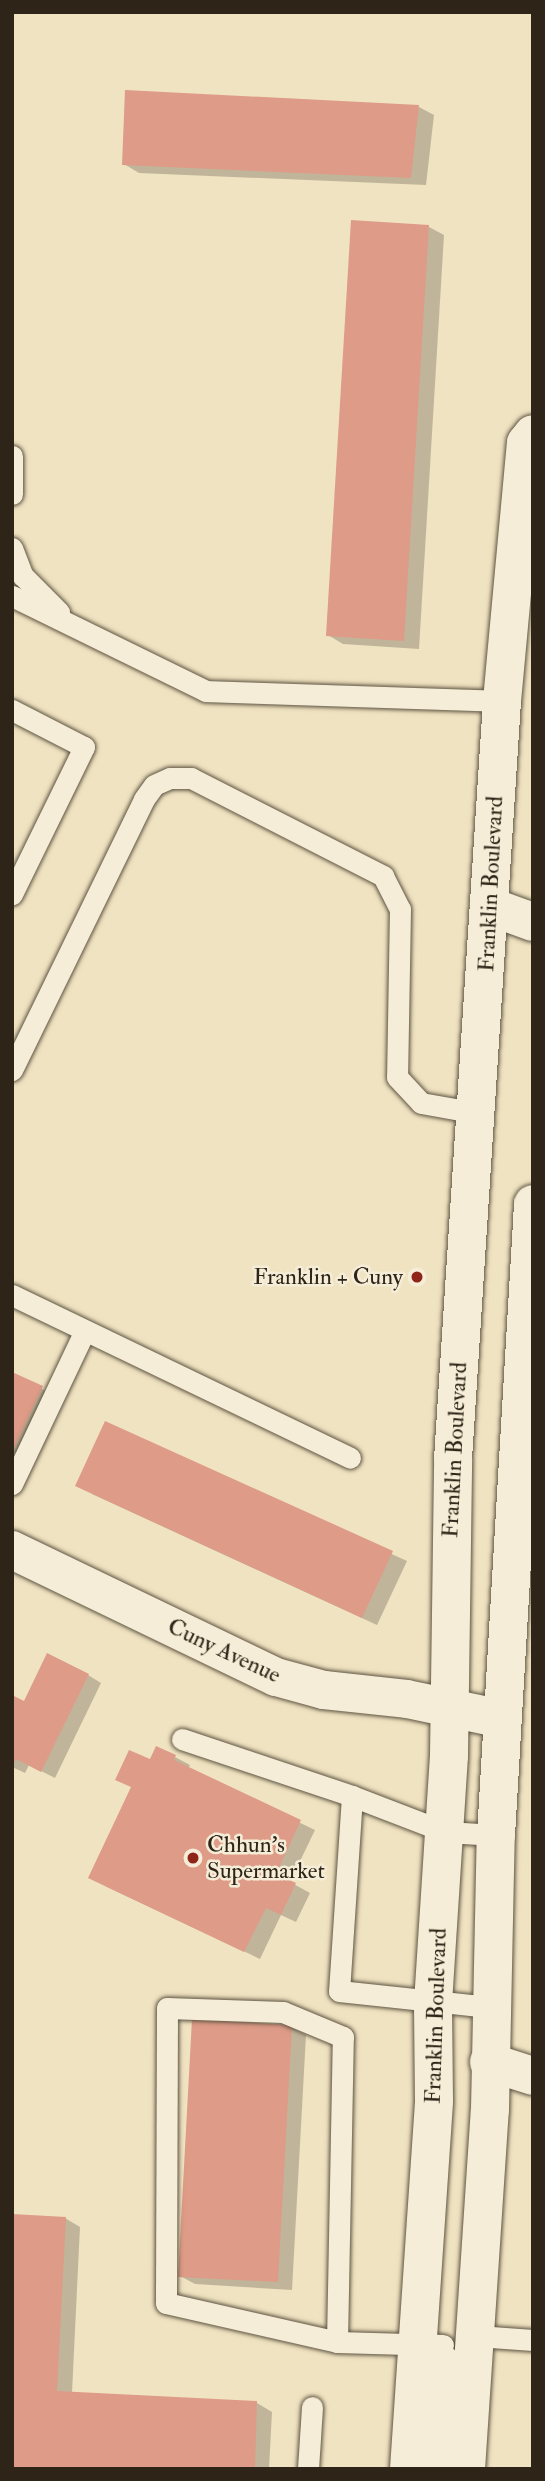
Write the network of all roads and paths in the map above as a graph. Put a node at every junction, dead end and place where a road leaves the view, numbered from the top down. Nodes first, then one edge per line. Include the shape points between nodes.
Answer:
1 (533, 434) edge
2 (12, 456) edge
3 (12, 494) edge
4 (12, 548) edge
5 (12, 596) edge
6 (75, 628) junction
7 (502, 701) junction
8 (12, 710) edge
9 (12, 894) edge
10 (489, 906) junction
11 (533, 922) edge
12 (12, 1070) edge
13 (478, 1114) junction
14 (533, 1204) edge
15 (12, 1295) edge
16 (85, 1330) junction
17 (526, 1435) edge
18 (349, 1458) dead end
19 (12, 1485) edge
20 (12, 1550) edge
21 (524, 1553) edge
22 (450, 1707) junction
23 (503, 1719) junction
24 (182, 1739) dead end
25 (352, 1796) junction
26 (446, 1832) junction
27 (496, 1835) junction
28 (433, 2003) junction
29 (489, 2007) junction
30 (489, 2062) junction
31 (533, 2076) edge
32 (533, 2340) edge
33 (337, 2342) junction
34 (446, 2342) junction
35 (312, 2407) dead end
36 (465, 2468) edge
37 (308, 2469) edge
38 (409, 2469) edge

1 - 7 main road, Franklin Boulevard via 526,443
2 - 3 lane
4 - 6 lane via 23,576
5 - 6 lane
6 - 7 lane via 206,691
7 - 10 main road, Franklin Boulevard
8 - 9 lane via 84,747
10 - 11 main road
10 - 13 main road, Franklin Boulevard
12 - 13 lane via 144,799 154,785 170,778 191,778 383,876 400,909 397,1077 421,1103
13 - 22 main road, Franklin Boulevard via 453,1459
14 - 17 main road, Franklin Boulevard
15 - 16 lane
16 - 18 lane
16 - 19 lane
17 - 21 main road, Franklin Boulevard
20 - 22 main road, Cuny Avenue via 276,1677 324,1690
21 - 23 main road, Franklin Boulevard
22 - 23 main road, Cuny Avenue
22 - 26 main road, Franklin Boulevard
23 - 27 main road, Franklin Boulevard
24 - 25 lane
25 - 26 lane
25 - 28 lane via 340,1991
26 - 27 lane
26 - 28 main road, Franklin Boulevard
27 - 29 main road, Franklin Boulevard
28 - 29 lane
28 - 34 main road, Franklin Boulevard via 434,2101 424,2254
29 - 30 main road, Franklin Boulevard
30 - 31 main road
30 - 34 main road, Franklin Boulevard
32 - 34 lane
33 - 33 lane via 343,2037 283,2012 167,2008 166,2302
33 - 34 lane
34 - 36 main road
34 - 38 main road, Franklin Boulevard
35 - 37 lane

